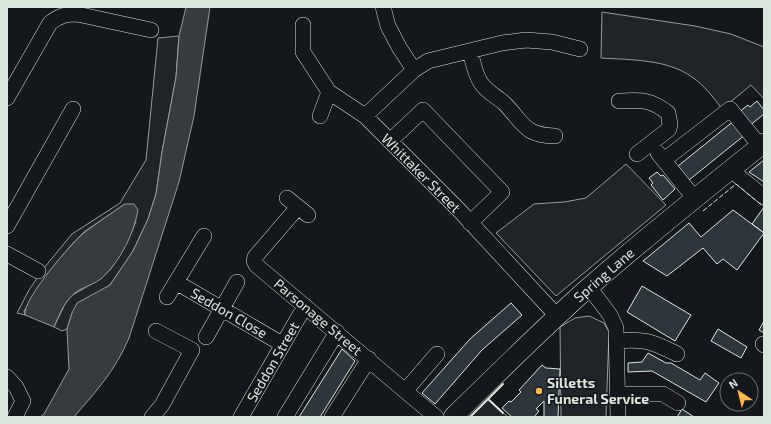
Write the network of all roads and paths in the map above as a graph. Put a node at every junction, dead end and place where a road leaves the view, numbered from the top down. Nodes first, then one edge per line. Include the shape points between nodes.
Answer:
1 (383, 7) edge
2 (303, 25) dead end
3 (151, 30) dead end
4 (580, 49) dead end
5 (470, 51) junction
6 (414, 70) junction
7 (329, 92) junction
8 (7, 98) edge
9 (619, 101) dead end
10 (73, 109) dead end
11 (320, 116) dead end
12 (364, 116) junction
13 (555, 136) dead end
14 (390, 141) junction
15 (651, 144) junction
16 (762, 145) edge
17 (638, 154) dead end
18 (664, 160) junction
19 (730, 170) junction
20 (764, 197) edge
21 (694, 199) junction
22 (298, 206) dead end
23 (470, 223) junction
24 (7, 226) edge
25 (203, 235) dead end
26 (7, 254) edge
27 (38, 271) dead end
28 (176, 282) junction
29 (237, 282) dead end
30 (589, 287) junction
31 (167, 297) dead end
32 (305, 306) junction
33 (222, 309) junction
34 (557, 316) junction
35 (156, 331) dead end
36 (337, 332) junction
37 (206, 337) dead end
38 (617, 341) junction
39 (282, 344) junction
40 (437, 354) dead end
41 (677, 354) dead end
42 (369, 359) junction
43 (7, 377) edge
44 (406, 390) junction
45 (618, 394) junction
46 (678, 403) dead end
47 (152, 416) edge
48 (15, 417) edge
49 (241, 417) edge
50 (285, 417) edge
51 (332, 417) edge
52 (436, 417) edge
53 (453, 417) edge
54 (618, 417) edge

1 - 6 street via 388,26
2 - 7 street, Whittaker Street via 303,52
3 - 8 street via 77,14 58,17 50,23
4 - 5 street via 552,42 526,40
5 - 6 street via 428,61
5 - 13 street via 480,82 487,92 503,103 522,126 532,133
6 - 12 street
7 - 11 street
7 - 12 street, Whittaker Street
9 - 15 street via 648,101 668,114 669,129
10 - 24 street
12 - 14 street, Whittaker Street
14 - 23 street, Whittaker Street
14 - 23 street via 423,110 502,192
15 - 17 street
15 - 18 street
16 - 18 street via 730,109
16 - 19 main road, Spring Lane
18 - 21 street
19 - 20 street
19 - 21 main road, Spring Lane
21 - 30 main road, Spring Lane
22 - 32 street, Parsonage Street via 254,261
23 - 34 street, Whittaker Street
25 - 28 street, Seddon Close
26 - 27 street
28 - 31 street, Seddon Close
28 - 33 street, Seddon Close
29 - 33 street
30 - 34 main road, Spring Lane
30 - 38 street via 610,315 616,328
32 - 36 street, Parsonage Street
32 - 39 street, Seddon Street
33 - 37 street
33 - 39 street, Seddon Close
34 - 53 main road, Spring Lane
35 - 47 street via 192,350 162,406
36 - 42 street, Parsonage Street
36 - 50 street
38 - 41 street via 633,339 651,342
38 - 45 street
39 - 49 street, Seddon Street
40 - 44 street
42 - 44 street, Parsonage Street
42 - 51 street
43 - 48 street via 23,401
44 - 52 street, Parsonage Street
45 - 46 street via 663,394
45 - 54 street

